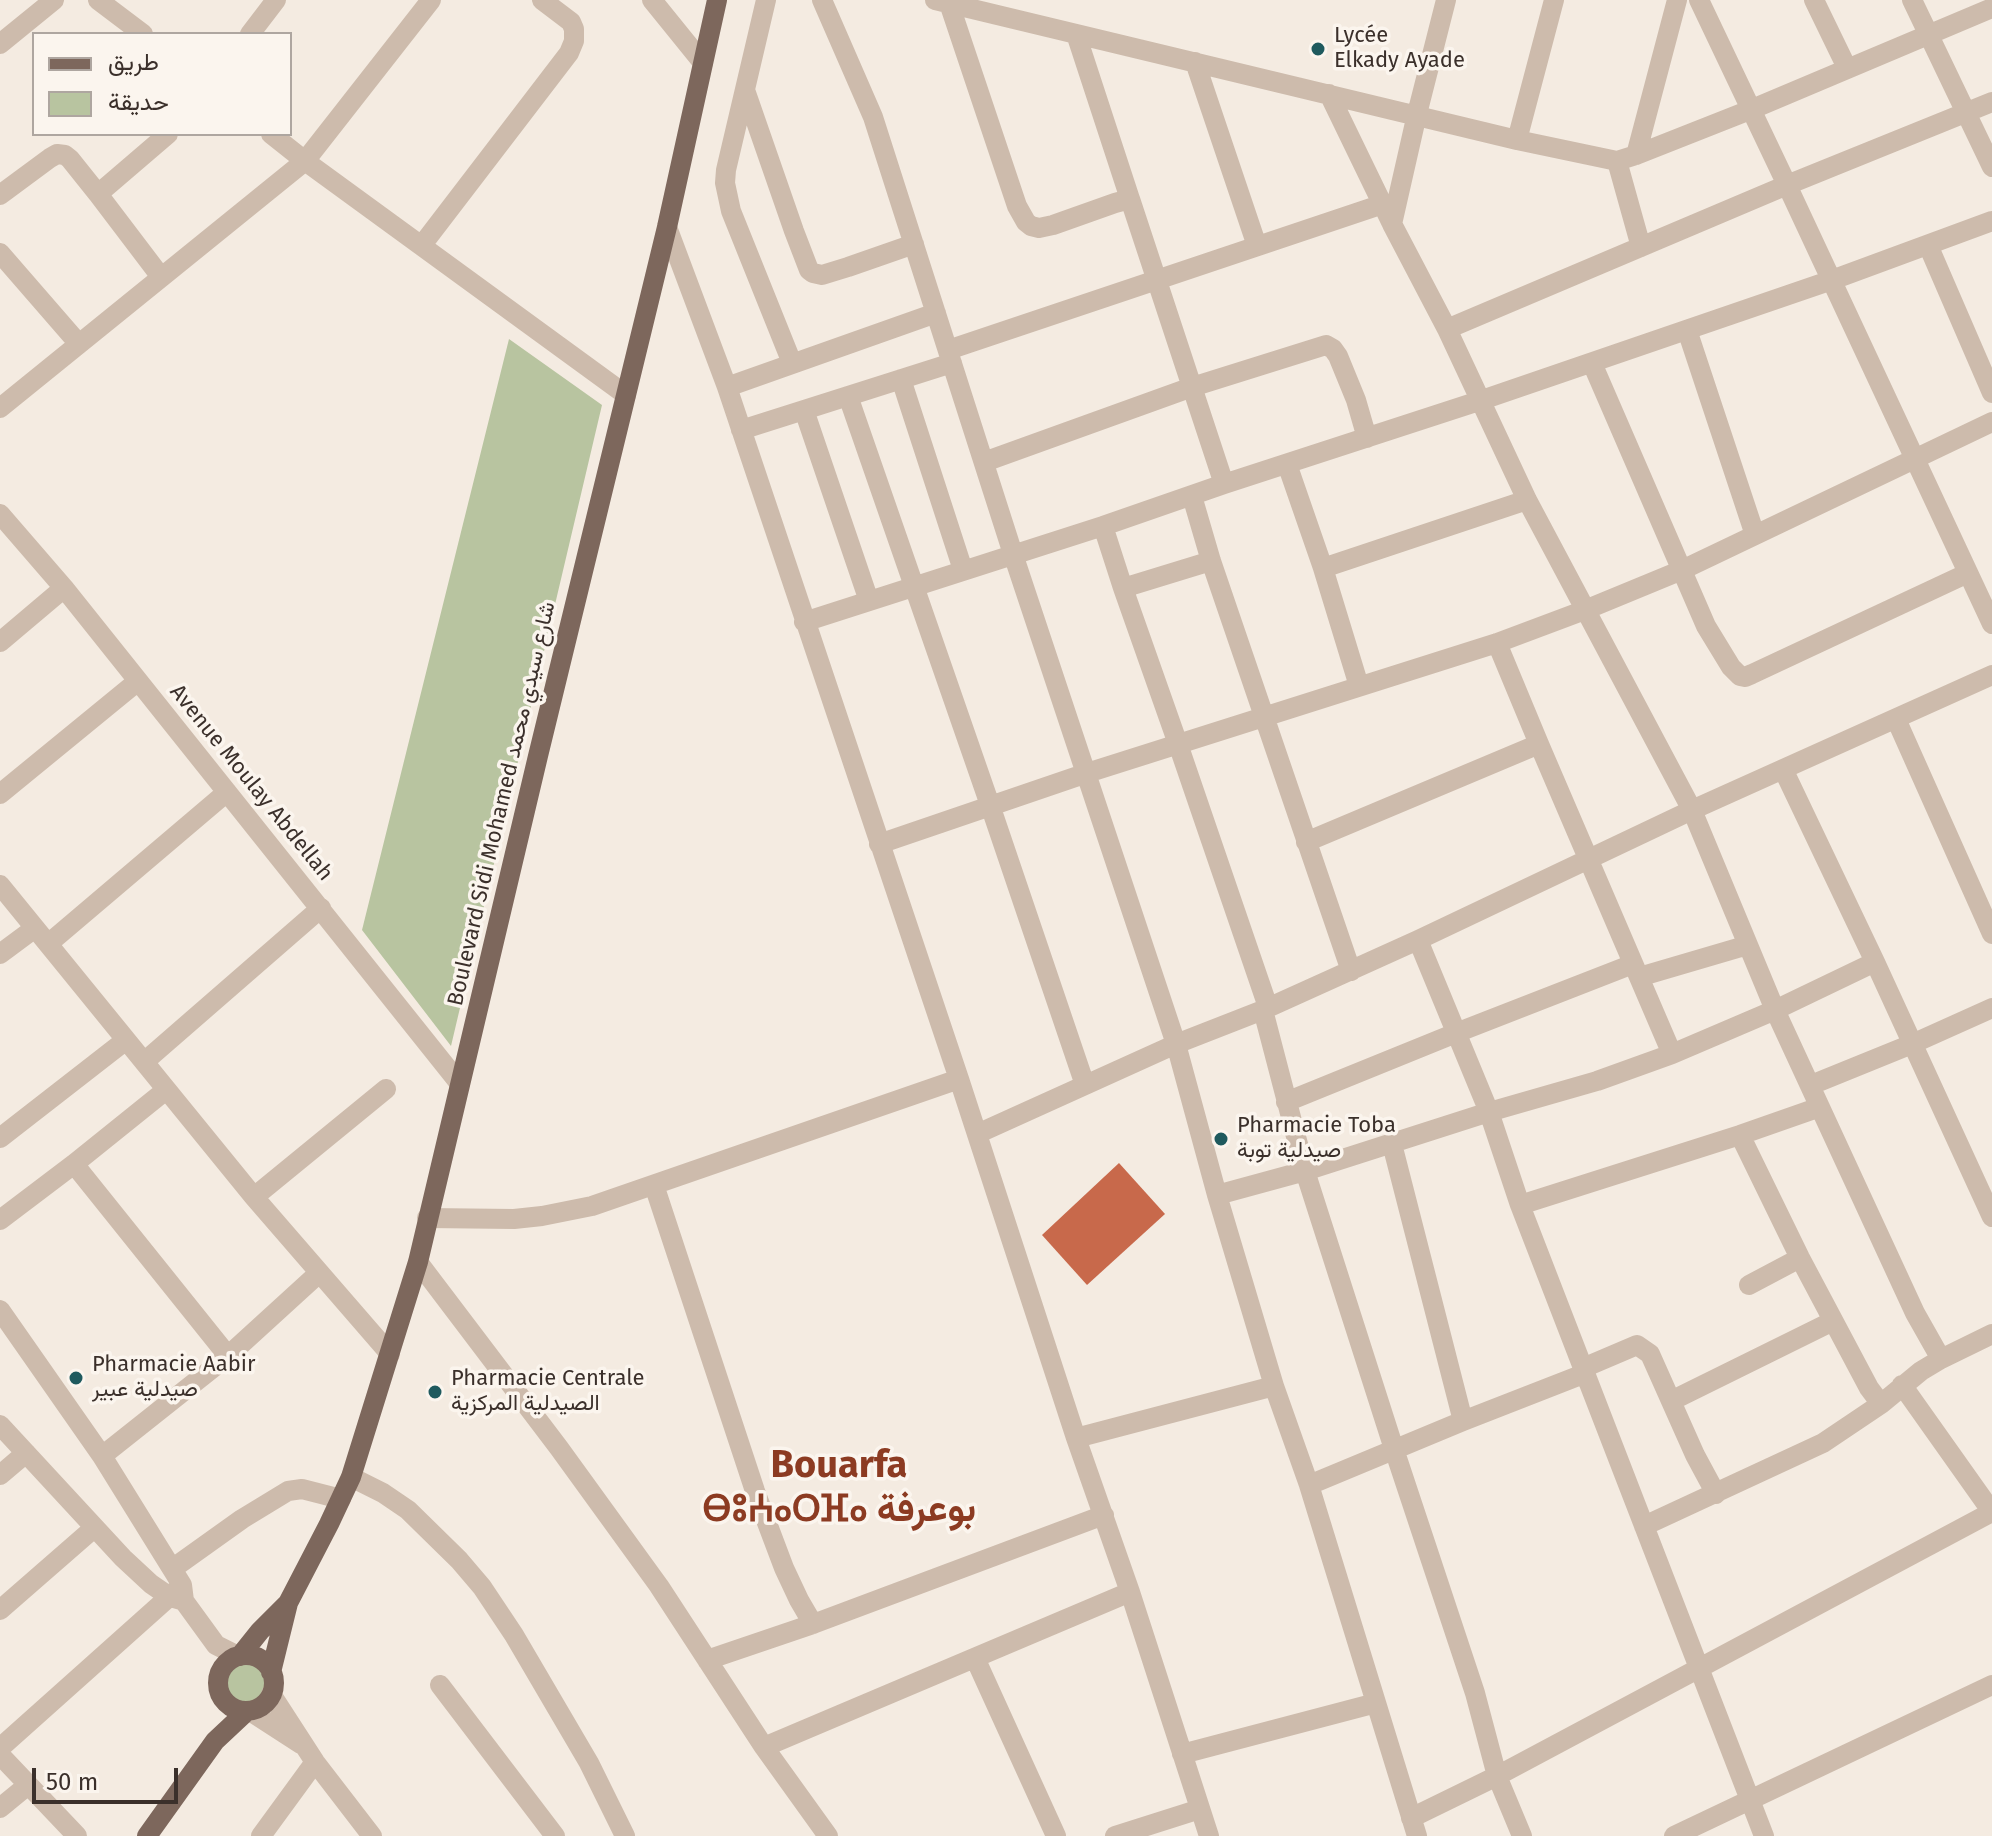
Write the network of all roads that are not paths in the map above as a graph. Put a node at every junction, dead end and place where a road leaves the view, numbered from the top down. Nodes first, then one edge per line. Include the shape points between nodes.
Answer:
1 (54, 0) edge
2 (98, 0) edge
3 (276, 0) edge
4 (431, 0) edge
5 (542, 0) edge
6 (652, 0) edge
7 (717, 0) edge
8 (766, 0) edge
9 (822, 0) edge
10 (1446, 0) edge
11 (1554, 0) edge
12 (1677, 0) edge
13 (1699, 0) edge
14 (1814, 0) edge
15 (1912, 0) edge
16 (942, 2) edge
17 (1992, 8) edge
18 (140, 32) edge
19 (252, 32) edge
20 (1076, 34) junction
21 (1928, 34) junction
22 (0, 44) edge
23 (1195, 62) junction
24 (703, 63) junction
25 (1847, 68) junction
26 (745, 90) junction
27 (1329, 94) junction
28 (1992, 102) edge
29 (1750, 110) junction
30 (1966, 112) junction
31 (1417, 114) junction
32 (166, 136) edge
33 (274, 136) edge
34 (1517, 140) junction
35 (1627, 158) junction
36 (305, 161) junction
37 (1992, 167) edge
38 (1787, 185) junction
39 (98, 194) junction
40 (0, 195) edge
41 (1130, 199) junction
42 (1383, 204) junction
43 (1992, 221) edge
44 (1392, 224) junction
45 (667, 227) junction
46 (914, 244) junction
47 (422, 245) junction
48 (1928, 245) junction
49 (1257, 246) junction
50 (1641, 247) junction
51 (0, 253) edge
52 (161, 277) junction
53 (1156, 280) junction
54 (1832, 280) junction
55 (936, 313) junction
56 (1447, 329) junction
57 (1687, 330) junction
58 (79, 344) junction
59 (950, 357) junction
60 (792, 363) junction
61 (1592, 363) junction
62 (901, 379) junction
63 (727, 387) junction
64 (1192, 387) junction
65 (1992, 393) edge
66 (626, 395) junction
67 (848, 396) junction
68 (1479, 401) junction
69 (0, 408) edge
70 (804, 410) junction
71 (1992, 422) edge
72 (741, 430) junction
73 (1367, 438) junction
74 (1914, 460) junction
75 (984, 462) junction
76 (1287, 464) junction
77 (1224, 484) junction
78 (1192, 496) junction
79 (1527, 500) junction
80 (0, 514) edge
81 (1103, 526) junction
82 (1755, 535) junction
83 (1013, 554) junction
84 (1211, 561) junction
85 (1323, 568) junction
86 (963, 570) junction
87 (1682, 570) junction
88 (1968, 573) junction
89 (914, 586) junction
90 (64, 588) junction
91 (1123, 588) junction
92 (869, 601) junction
93 (1585, 610) junction
94 (804, 622) junction
95 (1992, 624) edge
96 (0, 642) edge
97 (1497, 643) junction
98 (1992, 675) edge
99 (138, 681) junction
100 (1359, 686) junction
101 (1264, 717) junction
102 (1896, 719) junction
103 (1178, 744) junction
104 (1539, 744) junction
105 (1783, 769) junction
106 (1087, 773) junction
107 (227, 792) junction
108 (0, 794) edge
109 (990, 805) junction
110 (1692, 810) junction
111 (1306, 842) junction
112 (879, 844) junction
113 (1588, 861) junction
114 (0, 885) edge
115 (321, 908) junction
116 (1992, 934) edge
117 (41, 936) junction
118 (1418, 940) junction
119 (1748, 945) junction
120 (0, 954) edge
121 (1875, 962) junction
122 (1351, 971) junction
123 (1636, 971) junction
124 (1992, 1008) edge
125 (1266, 1009) junction
126 (1775, 1010) junction
127 (1456, 1033) junction
128 (126, 1040) junction
129 (1176, 1044) junction
130 (1912, 1044) junction
131 (1672, 1054) junction
132 (144, 1062) junction
133 (959, 1079) junction
134 (460, 1084) junction
135 (1085, 1085) junction
136 (1811, 1085) junction
137 (386, 1089) dead end
138 (166, 1090) junction
139 (1286, 1102) junction
140 (1820, 1107) junction
141 (1489, 1112) junction
142 (977, 1134) junction
143 (1740, 1135) junction
144 (0, 1138) edge
145 (1392, 1144) junction
146 (74, 1164) junction
147 (1305, 1171) junction
148 (654, 1185) junction
149 (1217, 1195) junction
150 (254, 1197) junction
151 (1520, 1205) junction
152 (1992, 1217) edge
153 (427, 1218) junction
154 (0, 1220) edge
155 (1800, 1258) junction
156 (418, 1262) junction
157 (319, 1273) junction
158 (1749, 1285) dead end
159 (1833, 1321) junction
160 (4, 1324) edge
161 (1992, 1334) edge
162 (390, 1354) junction
163 (228, 1356) junction
164 (1941, 1359) junction
165 (1584, 1370) junction
166 (1902, 1385) junction
167 (1274, 1386) junction
168 (1671, 1401) junction
169 (1881, 1404) junction
170 (1463, 1421) junction
171 (0, 1425) edge
172 (1076, 1438) junction
173 (1394, 1449) junction
174 (26, 1453) junction
175 (102, 1456) junction
176 (0, 1475) edge
177 (351, 1477) junction
178 (1309, 1485) junction
179 (1716, 1494) junction
180 (341, 1499) junction
181 (1992, 1512) edge
182 (1104, 1515) junction
183 (1644, 1526) junction
184 (94, 1528) junction
185 (177, 1588) junction
186 (1130, 1592) junction
187 (288, 1603) junction
188 (0, 1610) edge
189 (813, 1624) junction
190 (975, 1658) junction
191 (234, 1660) junction
192 (707, 1660) junction
193 (1700, 1667) junction
194 (271, 1672) junction
195 (440, 1685) dead end
196 (1992, 1685) edge
197 (220, 1694) junction
198 (271, 1694) junction
199 (1376, 1703) junction
200 (249, 1711) junction
201 (215, 1741) junction
202 (764, 1747) junction
203 (0, 1748) edge
204 (309, 1754) junction
205 (1182, 1754) junction
206 (0, 1755) edge
207 (1497, 1776) junction
208 (28, 1785) junction
209 (1750, 1799) junction
210 (0, 1808) edge
211 (1200, 1809) junction
212 (1414, 1827) edge
213 (77, 1836) edge
214 (147, 1836) edge
215 (261, 1836) edge
216 (372, 1836) edge
217 (555, 1836) edge
218 (625, 1836) edge
219 (827, 1836) edge
220 (1056, 1836) edge
221 (1115, 1836) edge
222 (1209, 1836) edge
223 (1522, 1836) edge
224 (1674, 1836) edge
225 (1764, 1836) edge

1 - 22 street
2 - 18 street
3 - 19 street
4 - 36 street
5 - 47 street via 571,22 574,41 569,53
6 - 24 street
7 - 24 main road, Boulevard Sidi Mohamed شارع سيدي محمد
8 - 26 street
9 - 46 street via 873,117
10 - 31 street
11 - 34 street
12 - 35 street
13 - 29 street
14 - 25 street
15 - 21 street
16 - 20 street
16 - 41 street via 1026,222 1039,228 1053,225
17 - 21 street
20 - 23 street
20 - 41 street
21 - 25 street
21 - 30 street
23 - 27 street
23 - 49 street
24 - 45 main road, Boulevard Sidi Mohamed شارع سيدي محمد
25 - 29 street
26 - 46 street via 809,270 822,275
26 - 60 street via 726,170 726,195
27 - 31 street
27 - 42 street
28 - 30 street
29 - 35 street
29 - 38 street
30 - 37 street
30 - 38 street
31 - 34 street
31 - 44 street
32 - 39 street
33 - 36 street
34 - 35 street
35 - 50 street
36 - 47 street
36 - 52 street
38 - 50 street
38 - 54 street
39 - 40 street via 70,159 57,154
39 - 52 street
41 - 53 street
42 - 44 street
42 - 49 street
43 - 48 street
44 - 56 street
45 - 63 street
45 - 66 main road, Boulevard Sidi Mohamed شارع سيدي محمد
46 - 55 street
47 - 66 street
48 - 54 street
48 - 65 street
49 - 53 street
50 - 56 street
51 - 58 street
52 - 58 street
53 - 59 street
53 - 64 street
54 - 57 street
54 - 74 street
55 - 59 street
55 - 60 street
56 - 68 street
57 - 61 street
57 - 82 street
58 - 69 street
59 - 62 street
59 - 75 street
60 - 63 street
61 - 68 street
61 - 87 street
62 - 67 street
62 - 86 street
63 - 72 street
64 - 73 street via 1326,345 1338,356
64 - 75 street
64 - 77 street
66 - 134 main road, Boulevard Sidi Mohamed شارع سيدي محمد
67 - 70 street
67 - 89 street
68 - 73 street
68 - 79 street
70 - 72 street
70 - 92 street
71 - 74 street
72 - 94 street
73 - 76 street
74 - 82 street
74 - 88 street
75 - 83 street
76 - 77 street
76 - 85 street
77 - 78 street
78 - 81 street
78 - 84 street
79 - 85 street
79 - 93 street
80 - 90 street, Avenue Moulay Abdellah
81 - 83 street
81 - 91 street
82 - 87 street
83 - 86 street
83 - 106 street
84 - 91 street
84 - 101 street
85 - 100 street
86 - 89 street
87 - 88 street via 1718,648 1736,674 1745,677
87 - 93 street
88 - 95 street
89 - 92 street
89 - 109 street
90 - 96 street
90 - 99 street, Avenue Moulay Abdellah
91 - 103 street
92 - 94 street
93 - 97 street
93 - 110 street
94 - 112 street
97 - 100 street
97 - 104 street
98 - 102 street
99 - 107 street, Avenue Moulay Abdellah
99 - 108 street
100 - 101 street
101 - 103 street
101 - 111 street
102 - 105 street
102 - 116 street
103 - 106 street
103 - 125 street
104 - 111 street
104 - 113 street
105 - 110 street
105 - 121 street
106 - 109 street
106 - 129 street
107 - 115 street, Avenue Moulay Abdellah
107 - 117 street
109 - 112 street
109 - 135 street
110 - 113 street
110 - 119 street
111 - 122 street
112 - 133 street
113 - 118 street
113 - 123 street
114 - 117 street
115 - 132 street
115 - 134 street, Avenue Moulay Abdellah
117 - 120 street
117 - 128 street
118 - 122 street
118 - 127 street
119 - 123 street
119 - 126 street
121 - 126 street
121 - 130 street
122 - 125 street
123 - 127 street
123 - 131 street
124 - 130 street
125 - 129 street
125 - 139 street
126 - 131 street
126 - 136 street
127 - 139 street
127 - 141 street
128 - 132 street
128 - 144 street
129 - 135 street
129 - 149 street
130 - 136 street
130 - 152 street
131 - 141 street
132 - 138 street
133 - 142 street
133 - 148 street
134 - 153 main road, Boulevard Sidi Mohamed شارع سيدي محمد
135 - 142 street
136 - 140 street
137 - 150 street
138 - 146 street
138 - 150 street
139 - 147 street
140 - 143 street
140 - 164 street
141 - 145 street
141 - 151 street
142 - 172 street
143 - 151 street
143 - 155 street
145 - 147 street
145 - 170 street
146 - 154 street
146 - 163 street
147 - 149 street
147 - 173 street
148 - 153 street via 542,1216
148 - 189 street via 755,1491
149 - 167 street
150 - 157 street
151 - 165 street
153 - 156 main road, Boulevard Sidi Mohamed شارع سيدي محمد
155 - 158 street
155 - 159 street
156 - 162 main road, Boulevard Sidi Mohamed شارع سيدي محمد
156 - 192 street via 632,1548
157 - 162 street
157 - 163 street
159 - 168 street
159 - 169 street
160 - 175 street
161 - 164 street
162 - 177 main road, Boulevard Sidi Mohamed شارع سيدي محمد
163 - 175 street
164 - 166 street
165 - 168 street via 1637,1345 1650,1354
165 - 170 street
165 - 183 street
166 - 169 street
166 - 181 street
167 - 172 street
167 - 178 street
168 - 179 street
169 - 179 street via 1823,1443
170 - 173 street
171 - 174 street
172 - 182 street
173 - 178 street
173 - 207 street
174 - 176 street
174 - 184 street
175 - 185 street
177 - 180 main road, Boulevard Sidi Mohamed شارع سيدي محمد
177 - 218 street via 408,1510 482,1587 589,1763
178 - 199 street
179 - 183 street
180 - 185 street via 302,1489 288,1491 242,1519
180 - 187 main road, Boulevard Sidi Mohamed شارع سيدي محمد
181 - 193 street
182 - 186 street
182 - 189 street
183 - 193 street
184 - 185 street via 151,1584
184 - 188 street
185 - 191 street via 216,1645
185 - 203 street
186 - 190 street
186 - 205 street
187 - 191 main road
187 - 194 main road
189 - 192 street
190 - 202 street
190 - 220 street
191 - 194 main road via 259,1658
191 - 197 main road via 219,1674
192 - 202 street
193 - 207 street
193 - 209 street
194 - 198 main road
195 - 217 street
196 - 209 street
197 - 200 main road via 231,1707
197 - 201 main road
198 - 200 main road
198 - 204 street
199 - 205 street
199 - 212 street
200 - 201 main road
200 - 204 street
201 - 214 main road
202 - 219 street
204 - 215 street
204 - 216 street
205 - 211 street
206 - 208 street
207 - 212 street
207 - 223 street
208 - 210 street
208 - 213 street
209 - 224 street
209 - 225 street
211 - 221 street
211 - 222 street

